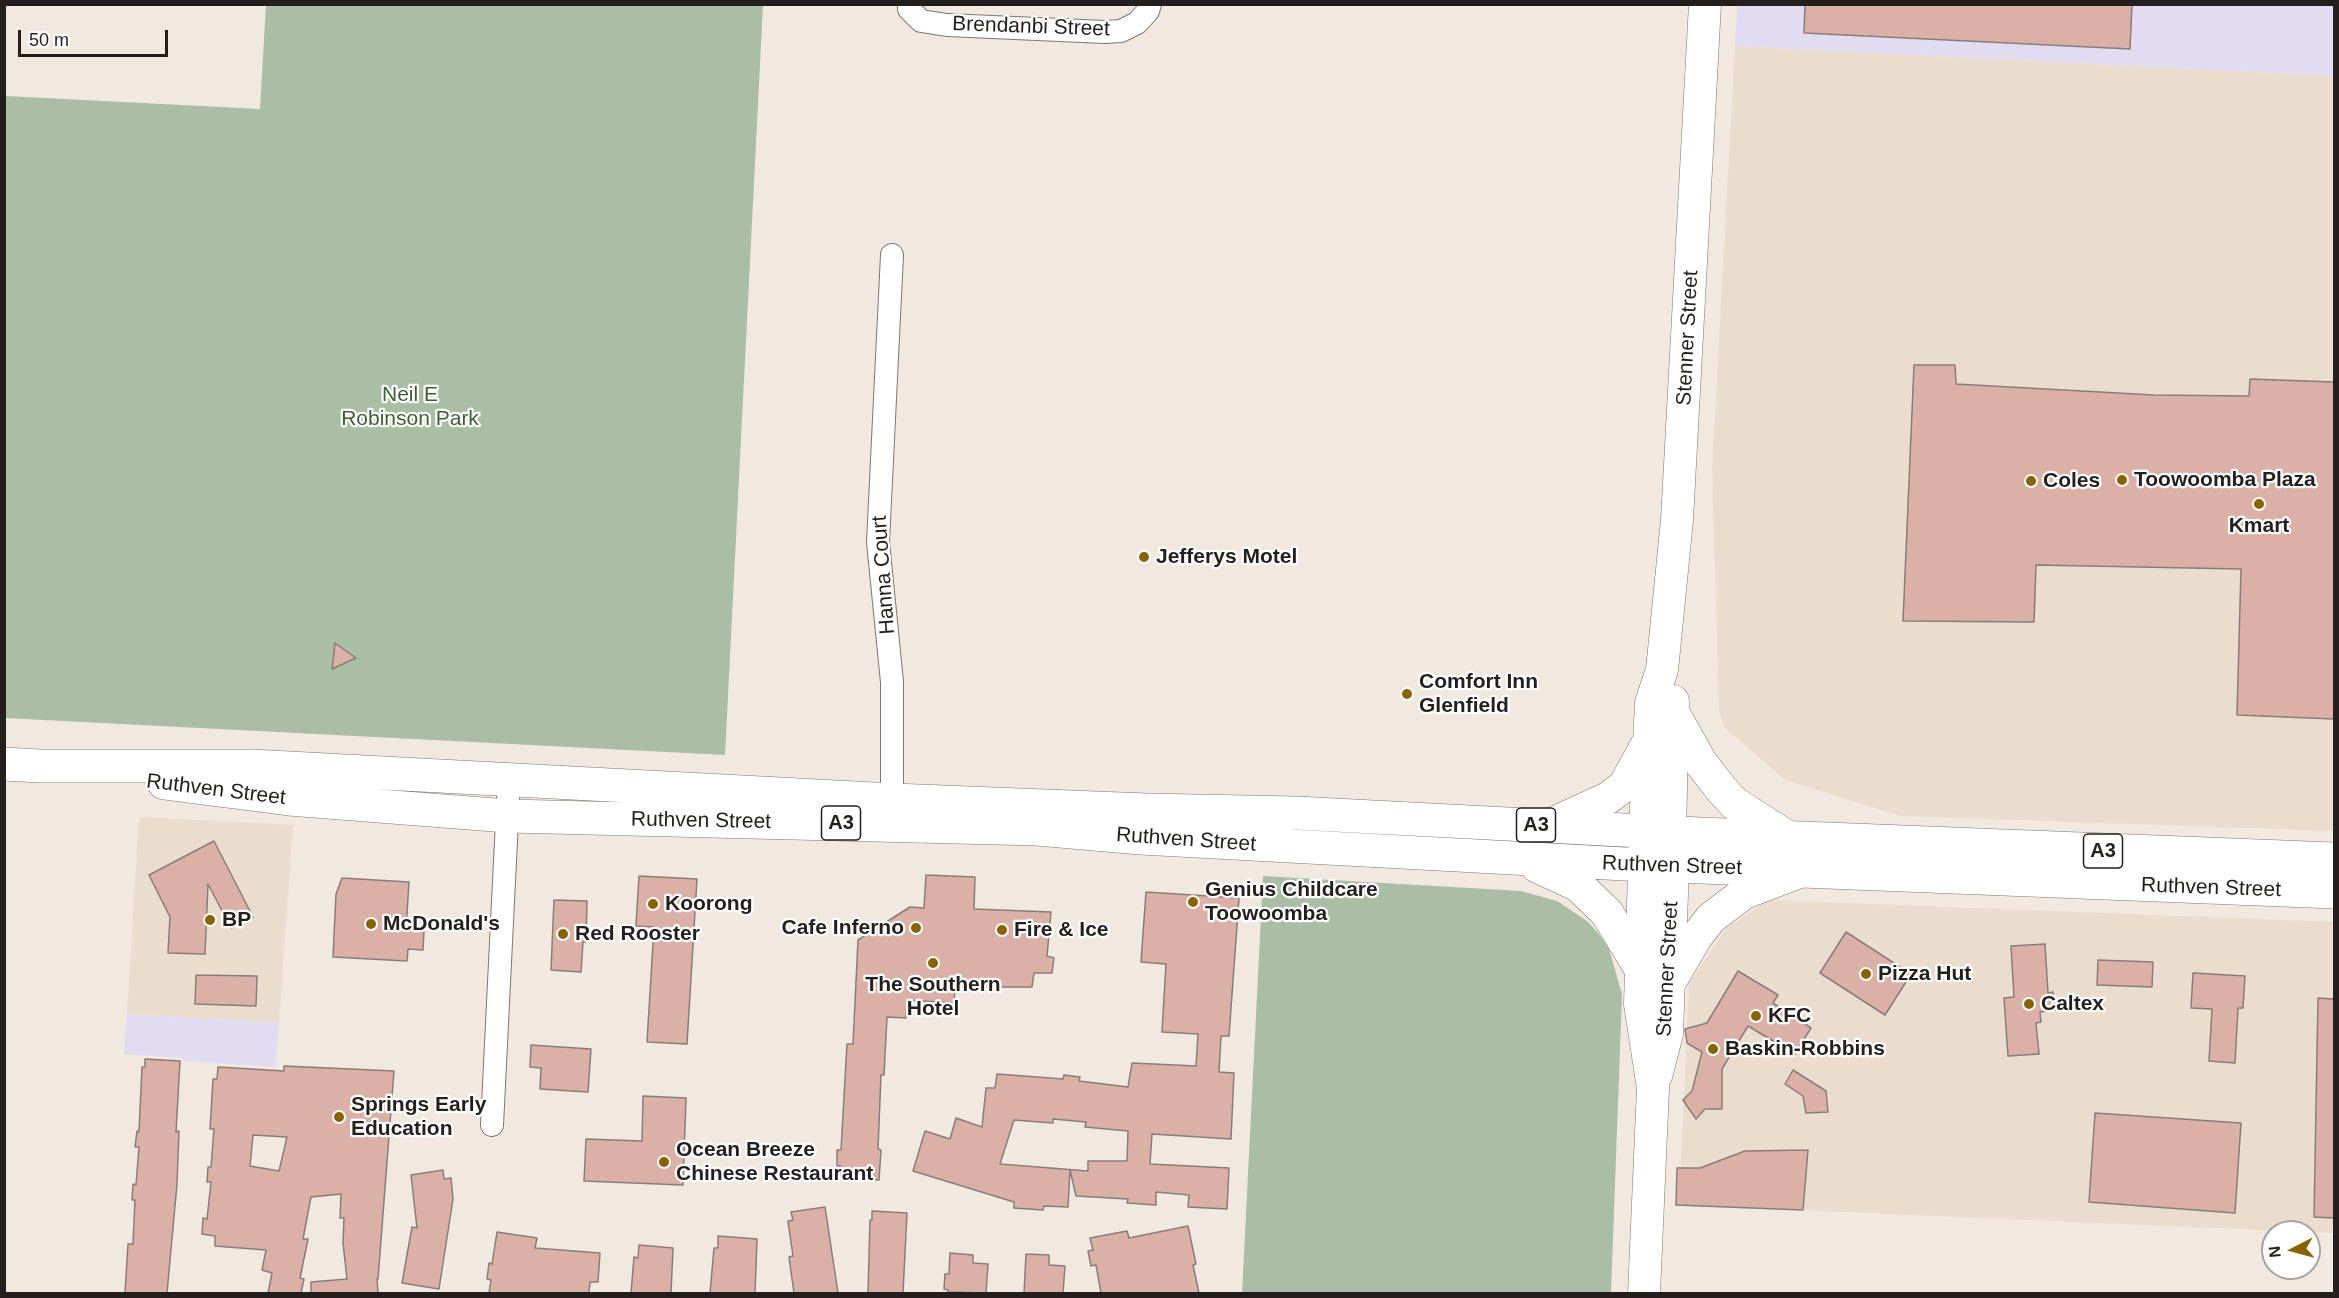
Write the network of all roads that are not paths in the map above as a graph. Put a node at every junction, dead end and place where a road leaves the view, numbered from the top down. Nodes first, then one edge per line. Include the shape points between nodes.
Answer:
1 (909, 4) edge
2 (1150, 4) edge
3 (1704, 4) edge
4 (892, 255) dead end
5 (1662, 670) junction
6 (1673, 712) junction
7 (1649, 740) junction
8 (4, 764) edge
9 (40, 766) junction
10 (509, 780) junction
11 (892, 812) junction
12 (508, 816) junction
13 (1549, 825) junction
14 (1658, 832) junction
15 (1787, 837) junction
16 (1522, 859) junction
17 (2334, 860) edge
18 (1659, 866) junction
19 (1802, 872) junction
20 (2334, 892) edge
21 (1655, 976) junction
22 (492, 1125) dead end
23 (1644, 1293) edge

1 - 2 street, Brendanbi Street via 921,21 947,25 1105,32 1122,31 1137,23
3 - 5 main road, Stenner Street via 1677,520
4 - 11 street, Hanna Court via 878,542 892,682
5 - 6 main road, Stenner Street via 1673,700
5 - 7 main road, Stenner Street via 1651,703
6 - 14 main road, Stenner Street
6 - 15 highway via 1701,764 1722,790 1734,803
7 - 13 main road via 1624,786 1608,798
7 - 14 main road, Stenner Street
8 - 9 highway, Ruthven Street / A3
9 - 10 highway, Ruthven Street / A3 via 251,766
9 - 12 highway, Ruthven Street / A3 via 289,800
10 - 11 highway, Ruthven Street / A3
10 - 12 street
11 - 12 highway, Ruthven Street / A3 via 607,819
11 - 13 highway, Ruthven Street / A3 via 1147,810
11 - 16 highway, Ruthven Street / A3 via 1141,837
12 - 22 street
13 - 14 highway, Ruthven Street / A3
14 - 15 highway, Ruthven Street / A3
14 - 18 main road, Stenner Street
15 - 17 highway, Ruthven Street / A3
16 - 18 highway, Ruthven Street / A3
16 - 21 highway via 1578,885 1607,913
18 - 19 highway, Ruthven Street / A3
18 - 21 main road, Stenner Street
19 - 20 highway, Ruthven Street / A3
19 - 21 main road via 1744,893 1711,918
21 - 23 main road, Stenner Street via 1640,1004 1653,1088

